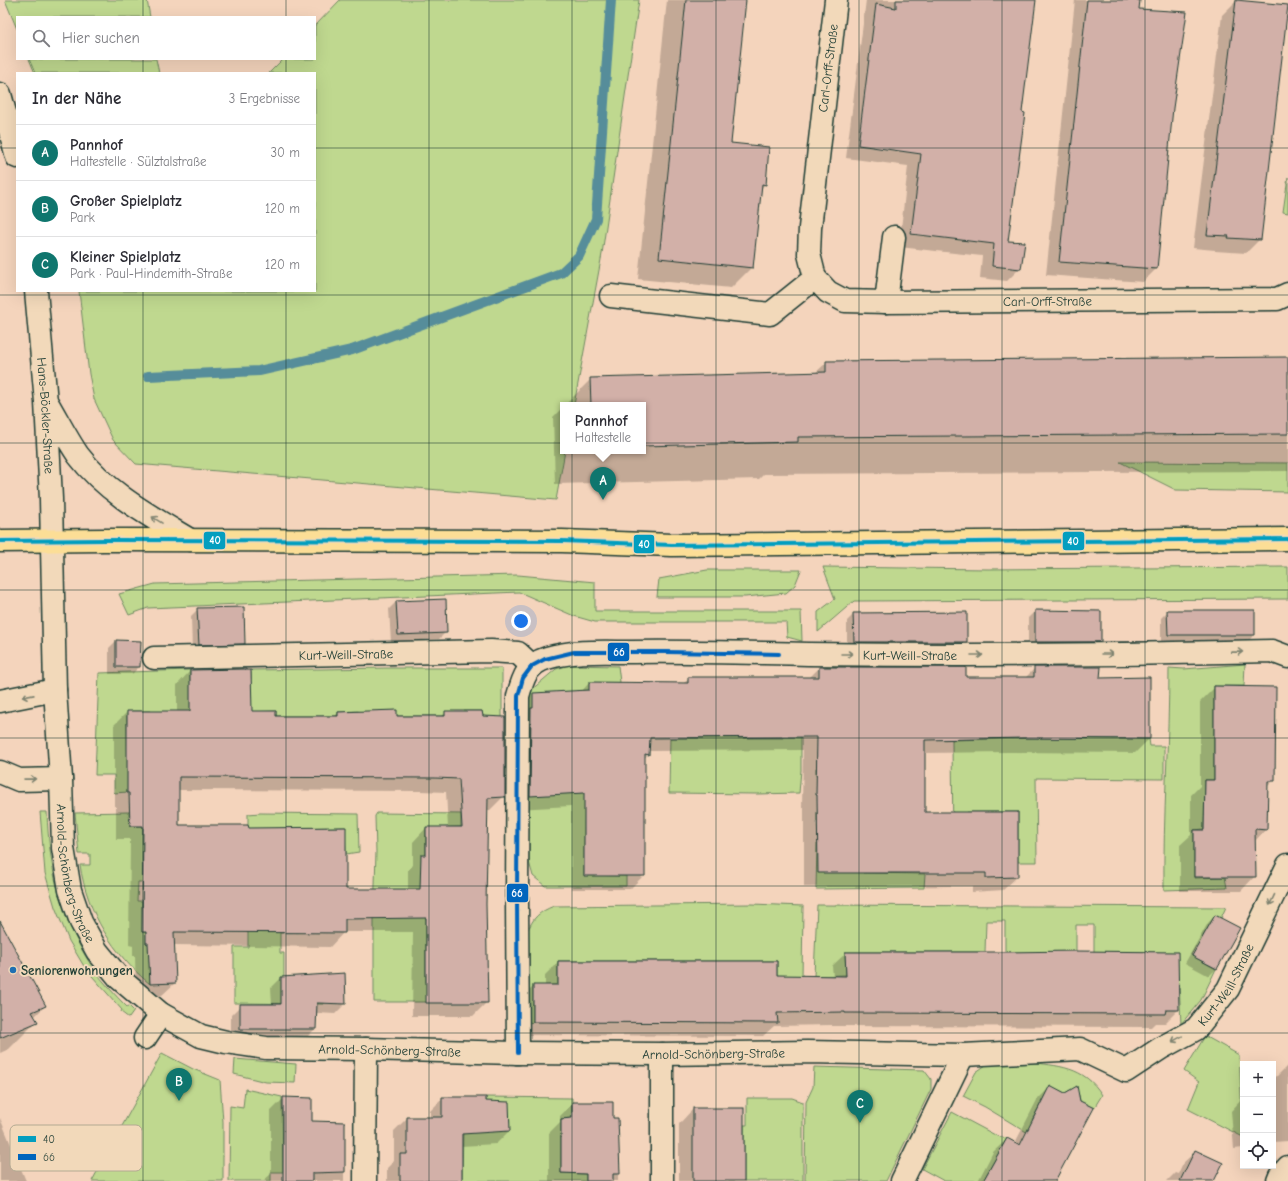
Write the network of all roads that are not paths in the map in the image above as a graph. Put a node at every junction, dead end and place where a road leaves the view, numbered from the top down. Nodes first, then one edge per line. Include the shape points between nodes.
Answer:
1 (836, 0) edge
2 (0, 94) edge
3 (16, 153) edge
4 (894, 237) dead end
5 (815, 278) junction
6 (36, 292) edge
7 (1288, 294) edge
8 (611, 296) dead end
9 (886, 302) junction
10 (46, 402) junction
11 (1288, 539) edge
12 (190, 540) junction
13 (52, 541) junction
14 (0, 542) edge
15 (1288, 657) edge
16 (154, 658) dead end
17 (539, 662) junction
18 (55, 690) junction
19 (0, 701) edge
20 (0, 772) edge
21 (61, 779) junction
22 (1288, 865) edge
23 (161, 1014) junction
24 (145, 1038) dead end
25 (366, 1049) junction
26 (518, 1053) junction
27 (662, 1054) junction
28 (963, 1055) junction
29 (1126, 1071) joint
30 (1288, 1166) edge
31 (365, 1181) edge
32 (662, 1181) edge
33 (902, 1181) edge
34 (1278, 1181) edge

1 - 5 street, Carl-Orff-Straße via 810,228 809,254
2 - 3 street
4 - 9 street
5 - 8 street via 770,314
5 - 9 street, Carl-Orff-Straße via 828,292 845,301
6 - 10 street, Hans-Böckler-Straße
7 - 9 street, Carl-Orff-Straße via 1277,298
12 -> 10 street via 109,488 78,455
10 - 13 street, Hans-Böckler-Straße
11 - 12 main road via 672,545 562,541
12 - 13 main road
13 - 14 main road
13 - 18 street, Arnold-Schönberg-Straße
17 -> 15 street, Kurt-Weill-Straße via 574,652 958,655 1272,651
16 - 17 street, Kurt-Weill-Straße via 491,651 518,653
17 - 26 street via 523,678 518,696
18 -> 19 street
18 - 21 street, Arnold-Schönberg-Straße
20 -> 21 street via 19,780
21 - 23 street, Arnold-Schönberg-Straße via 63,848 70,890 81,922 96,951 120,980
22 -> 29 street, Kurt-Weill-Straße via 1228,989 1196,1029
23 - 24 street
23 - 25 street, Arnold-Schönberg-Straße via 201,1036 246,1045 266,1048
25 - 26 street, Arnold-Schönberg-Straße
25 - 31 street
26 - 27 street, Arnold-Schönberg-Straße
27 - 28 street, Arnold-Schönberg-Straße via 807,1052
27 - 32 street
28 - 29 street, Arnold-Schönberg-Straße via 1080,1049
28 - 33 street
30 - 34 street

